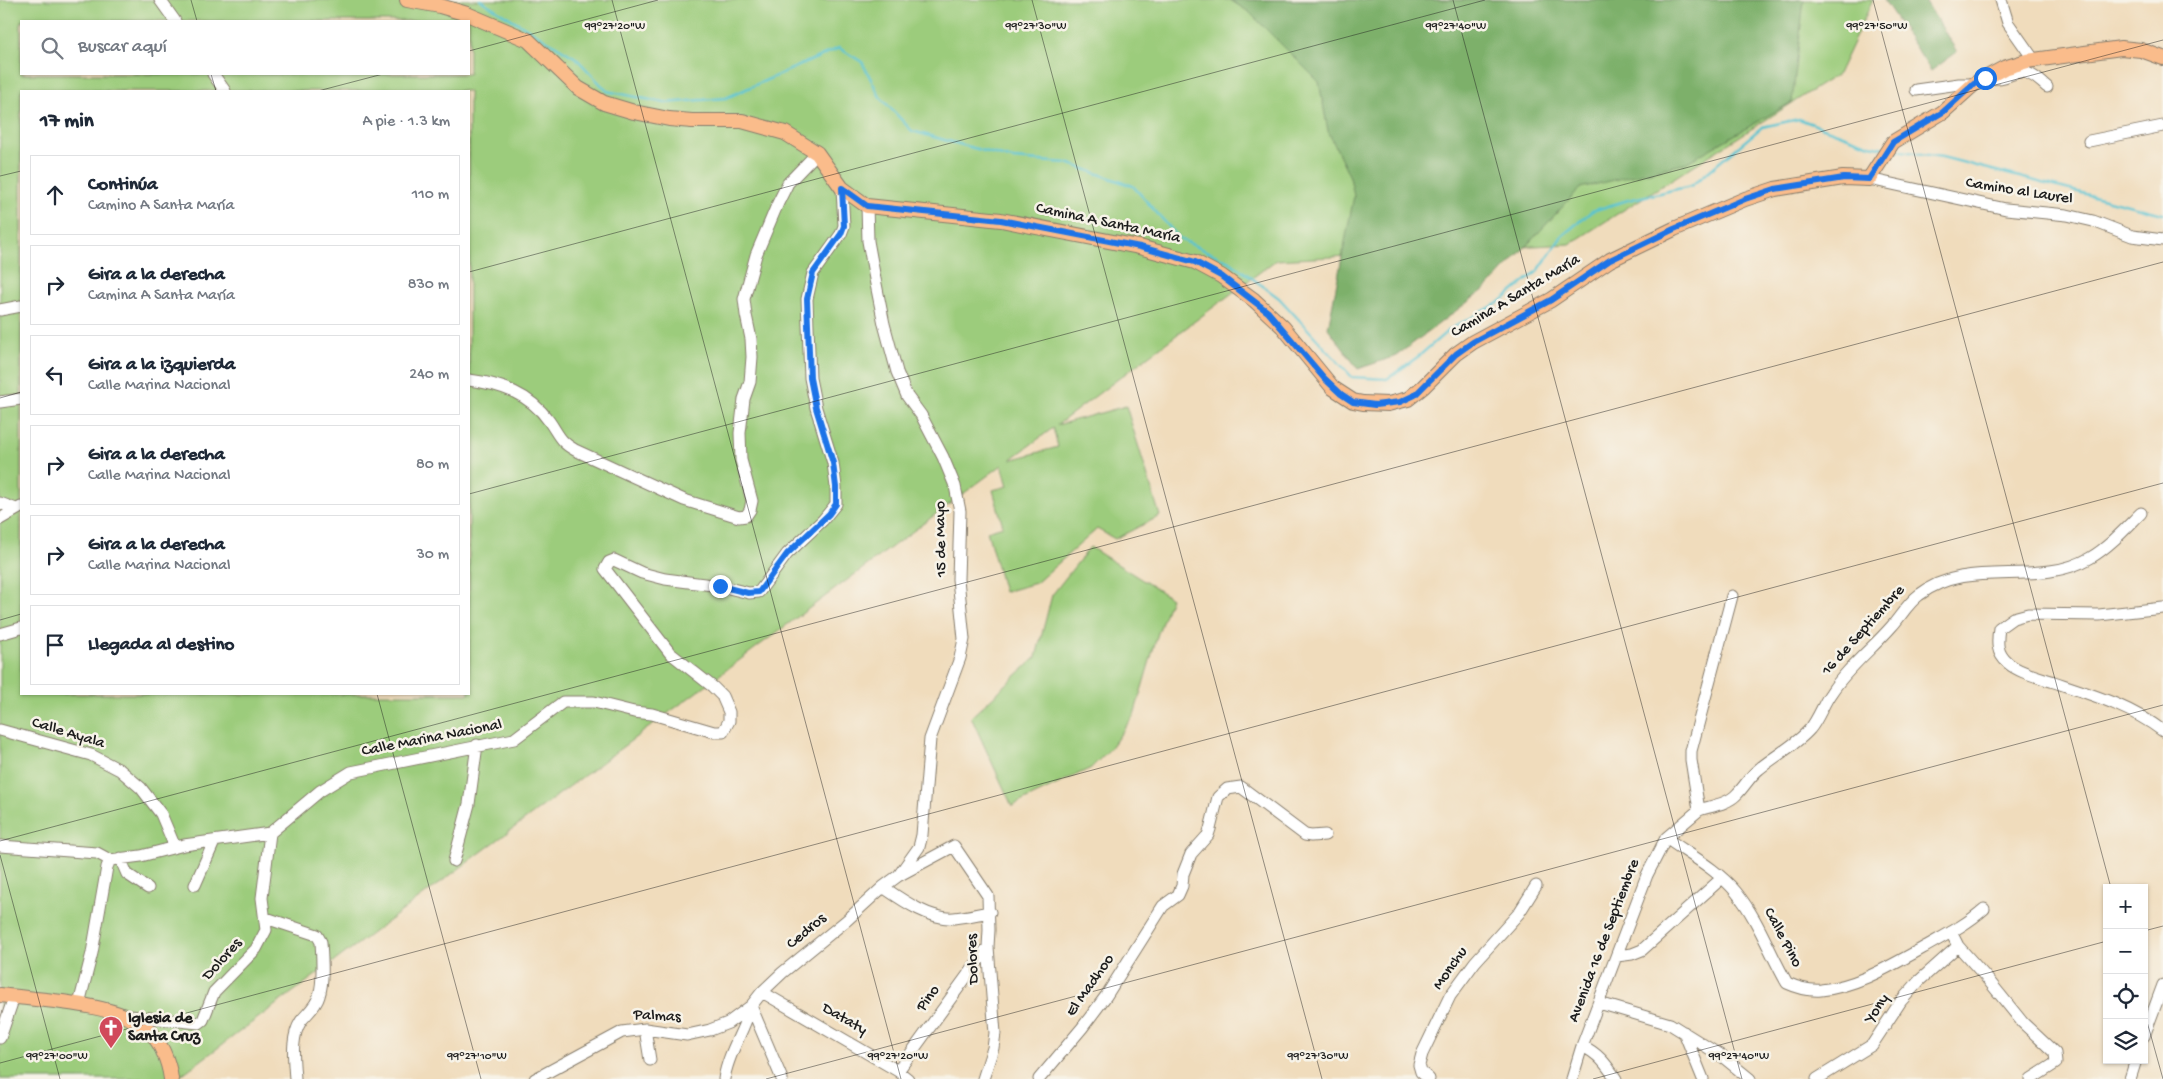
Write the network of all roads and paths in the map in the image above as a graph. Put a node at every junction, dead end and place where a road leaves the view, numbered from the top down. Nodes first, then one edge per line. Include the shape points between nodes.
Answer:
1 (160, 0) edge
2 (407, 0) edge
3 (2000, 0) edge
4 (174, 20) edge
5 (2163, 58) edge
6 (2034, 60) junction
7 (213, 75) edge
8 (1980, 81) junction
9 (2047, 87) dead end
10 (224, 90) edge
11 (1916, 90) dead end
12 (2163, 126) edge
13 (2089, 141) dead end
14 (817, 153) junction
15 (1870, 176) junction
16 (842, 188) junction
17 (867, 206) junction
18 (2163, 240) edge
19 (20, 306) edge
20 (0, 310) edge
21 (470, 380) edge
22 (20, 399) edge
23 (0, 402) edge
24 (0, 503) edge
25 (18, 508) edge
26 (2141, 514) dead end
27 (0, 520) edge
28 (1732, 596) dead end
29 (2163, 608) edge
30 (20, 628) edge
31 (0, 634) edge
32 (0, 730) edge
33 (2163, 731) edge
34 (477, 745) junction
35 (1699, 810) junction
36 (270, 833) junction
37 (1325, 834) dead end
38 (1666, 838) junction
39 (214, 842) junction
40 (0, 846) edge
41 (954, 846) joint
42 (175, 847) junction
43 (115, 859) junction
44 (454, 861) dead end
45 (898, 876) junction
46 (1722, 878) junction
47 (195, 885) dead end
48 (1536, 886) dead end
49 (882, 887) junction
50 (148, 888) dead end
51 (1984, 909) dead end
52 (990, 912) junction
53 (266, 918) junction
54 (1951, 932) junction
55 (1958, 946) junction
56 (988, 947) junction
57 (1617, 956) junction
58 (2163, 985) edge
59 (762, 992) junction
60 (7, 996) edge
61 (79, 1004) junction
62 (1598, 1004) junction
63 (751, 1006) junction
64 (114, 1013) junction
65 (2148, 1025) edge
66 (645, 1030) junction
67 (1684, 1032) junction
68 (0, 1038) edge
69 (1582, 1046) junction
70 (650, 1060) dead end
71 (2135, 1064) edge
72 (898, 1071) junction
73 (171, 1079) edge
74 (295, 1079) edge
75 (535, 1079) edge
76 (724, 1079) edge
77 (782, 1079) edge
78 (908, 1079) edge
79 (983, 1079) edge
80 (1039, 1079) edge
81 (1429, 1079) edge
82 (1572, 1079) edge
83 (1616, 1079) edge
84 (1703, 1079) edge
85 (1750, 1079) edge
86 (1817, 1079) edge
87 (2031, 1079) edge
88 (2130, 1079) edge

1 - 4 street
2 - 14 main road, Camina A Santa María via 467,14 528,40 578,88 604,103 669,119 752,123 785,133
3 - 6 street via 2008,23
5 - 6 main road via 2141,50 2122,48
6 - 8 main road via 2015,64
7 - 10 street
8 - 9 street via 2025,72 2034,75
8 - 11 street
8 - 15 main road via 1943,112 1893,142
12 - 13 street
14 - 16 main road, Camina A Santa María
14 - 21 street via 788,183 756,256 744,299 751,339 752,372 744,399 740,433 741,460 752,501 746,516 739,517 684,500 564,444 529,400 506,387
15 - 17 main road, Camina A Santa María via 1775,189 1674,229 1610,260 1551,300 1473,342 1456,354 1415,395 1400,402 1375,405 1353,402 1341,394 1268,312 1221,276 1195,262 1140,247 1001,220
15 - 18 street, Camino al Laurel via 2006,210 2067,215 2132,236
16 - 17 main road, Camina A Santa María
16 - 34 street, Calle Marina Nacional via 844,226 813,273 807,299 810,378 833,463 836,504 787,554 755,593 666,580 614,560 605,569 670,653 722,696 729,712 729,721 723,732 594,702 571,701 563,702 514,739
17 - 45 street, 15 de Mayo via 866,222 875,279 897,372 907,396 943,457 956,486 960,511 958,579 964,639 930,739 919,847
19 - 20 street
22 - 23 street
24 - 25 street
25 - 27 street
26 - 35 street, 16 de Septiembre via 2088,559 2026,575 1974,574 1919,594 1842,679 1808,730 1758,770 1732,798
28 - 35 street via 1691,751
29 - 33 street via 2099,615 2028,614 2013,618 1999,628 1996,643 2008,664 2120,705
30 - 31 street
32 - 42 street, Calle Ayala via 91,755 120,770 141,788 161,814
34 - 36 street, Calle Marina Nacional via 350,772 314,796
34 - 44 street via 469,804
35 - 38 street, Avenida 16 de Septiembre
36 - 39 street
36 - 53 street, Dolores via 262,898
37 - 80 street, El Madhoo via 1305,835 1241,787 1227,789 1218,797 1208,835 1191,854 1180,891 1164,906 1106,996
38 - 46 street, Calle Pino
38 - 57 street, Avenida 16 de Septiembre via 1646,875
39 - 42 street
39 - 47 street
40 - 43 street via 97,853
41 - 45 street, Cedros
41 - 52 street, Dolores via 988,896
42 - 43 street
43 - 50 street via 127,874
43 - 61 street via 107,867 92,953
45 - 49 street, Cedros
46 - 54 street, Calle Pino via 1748,909 1787,983 1806,990 1855,982
46 - 57 street via 1647,946 1632,954
48 - 81 street, Monchu via 1519,912 1450,996 1420,1060 1421,1072
49 - 52 street via 938,917
49 - 59 street, Cedros
51 - 54 street
52 - 56 street, Dolores
53 - 64 street, Dolores via 262,941 214,992 199,1023
53 - 74 street via 318,935 321,942 320,992 296,1033 293,1049
54 - 55 street
55 - 86 street, Yony via 1901,1001 1872,1045
55 - 87 street via 2023,1023 2055,1054 2056,1063
56 - 72 street, Pino
56 - 79 street, Dolores via 995,1033
57 - 62 street, Avenida 16 de Septiembre
58 - 65 street
59 - 63 street, Cedros
59 - 72 street, Dataty
60 - 61 main road
60 - 68 street
61 - 64 main road
62 - 67 street via 1656,1019
62 - 69 street, Avenida 16 de Septiembre
63 - 66 street, Palmas via 728,1023 694,1034 679,1036
63 - 76 street via 733,1047
63 - 77 street
64 - 73 main road via 148,1028 170,1066
66 - 70 street
66 - 75 street, Palmas via 622,1032
67 - 84 street
67 - 85 street
69 - 82 street, Avenida 16 de Septiembre
69 - 83 street via 1594,1051
71 - 88 street
72 - 78 street, Dataty

